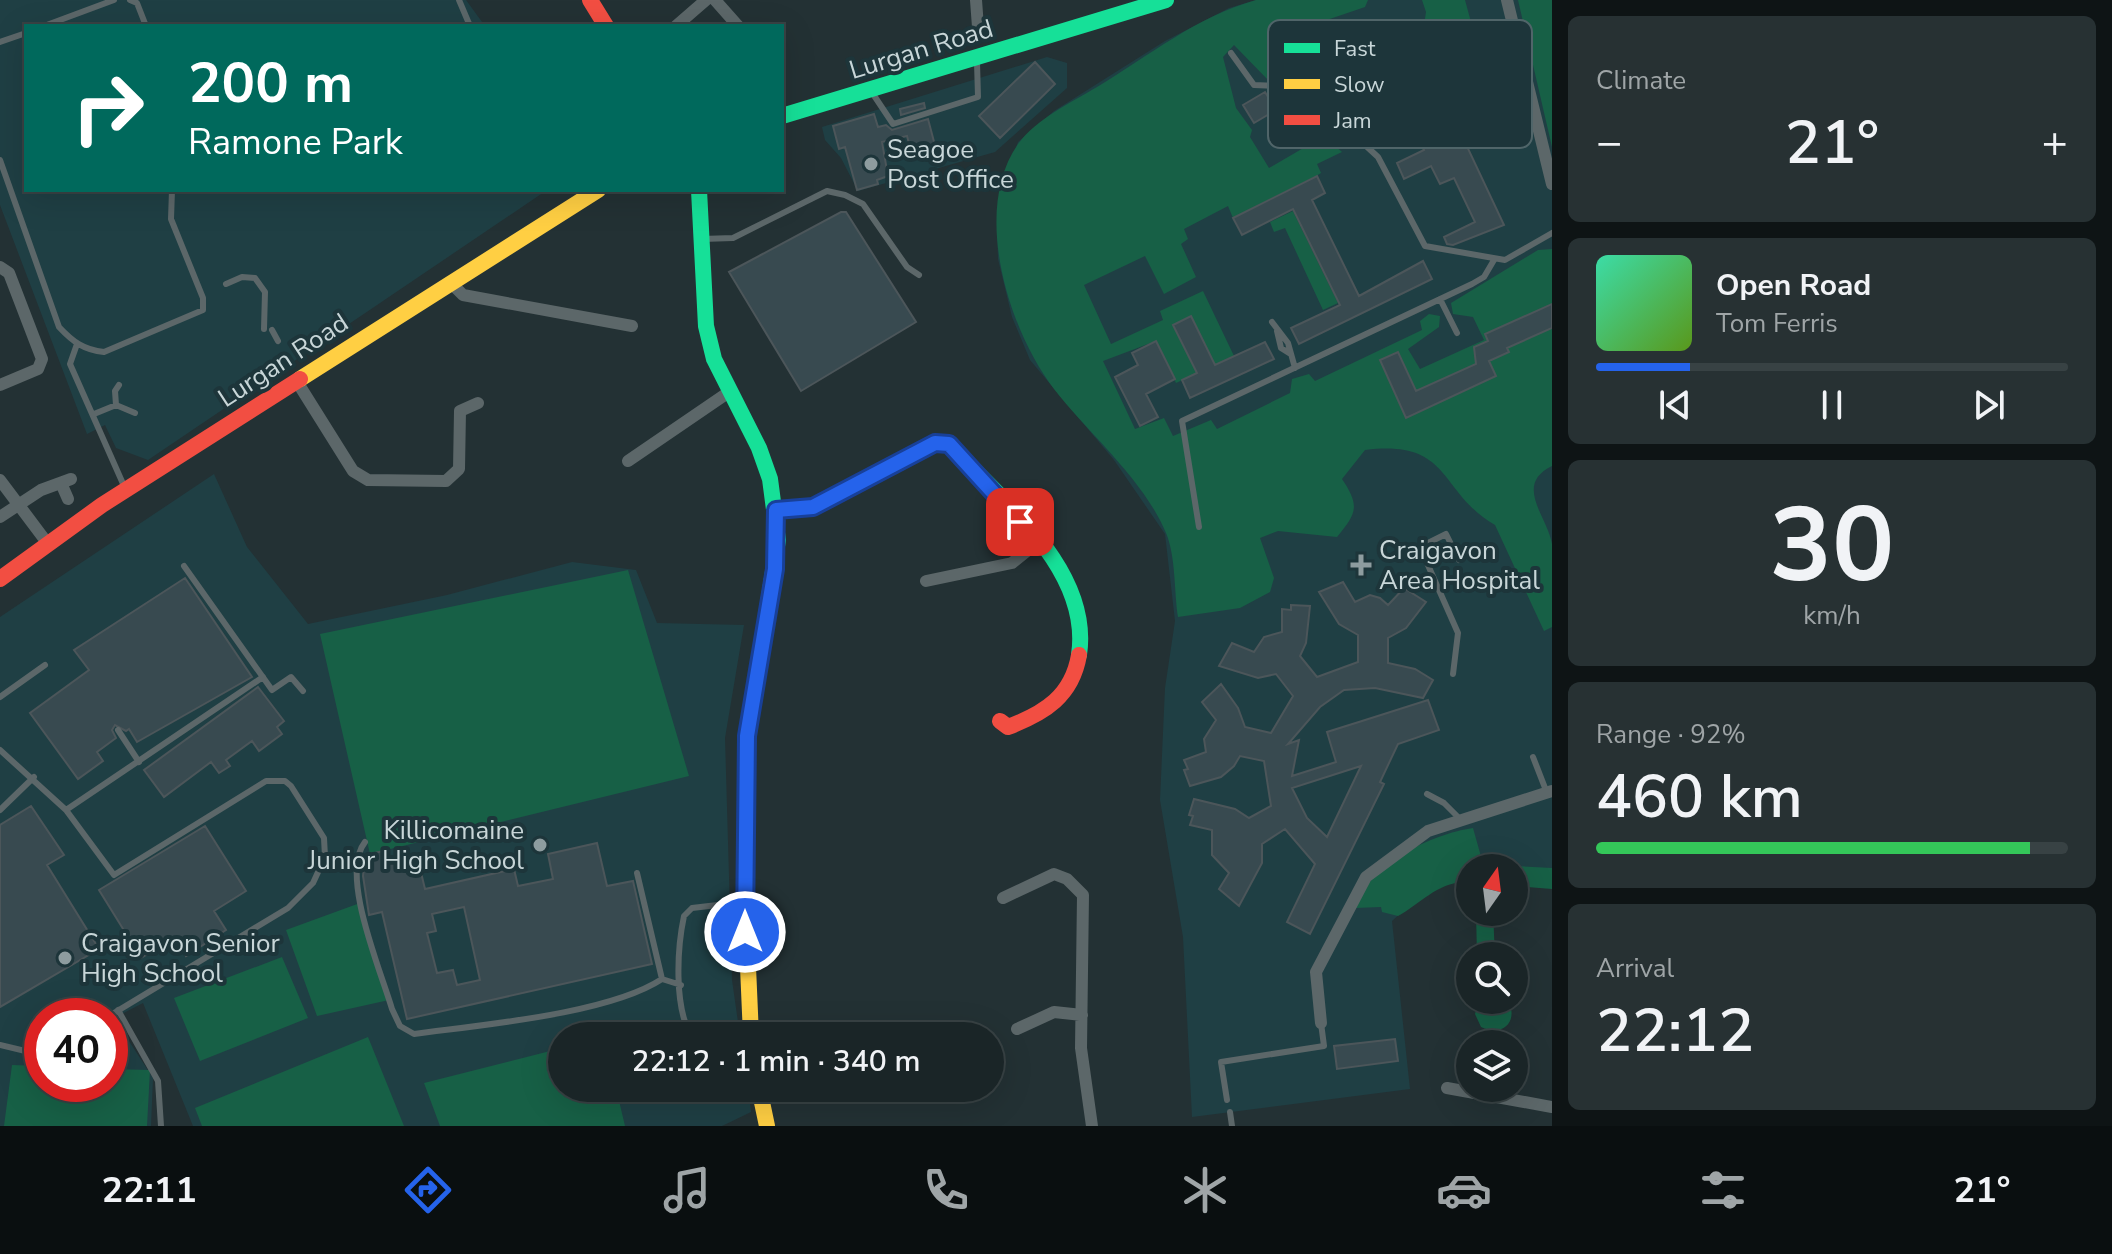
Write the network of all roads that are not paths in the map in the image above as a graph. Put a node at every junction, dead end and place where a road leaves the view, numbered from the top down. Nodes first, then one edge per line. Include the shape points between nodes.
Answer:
1 (114, 0) edge
2 (459, 0) edge
3 (590, 0) edge
4 (706, 0) edge
5 (715, 0) edge
6 (976, 0) edge
7 (1166, 0) edge
8 (1507, 0) edge
9 (135, 1) edge
10 (1512, 20) edge
11 (49, 24) edge
12 (145, 24) edge
13 (469, 24) edge
14 (605, 24) edge
15 (678, 24) edge
16 (736, 24) edge
17 (978, 27) dead end
18 (24, 34) edge
19 (0, 42) edge
20 (1231, 53) dead end
21 (977, 58) junction
22 (1268, 86) edge
23 (870, 89) junction
24 (1532, 102) edge
25 (784, 115) edge
26 (1368, 148) edge
27 (0, 160) edge
28 (1552, 184) edge
29 (172, 192) edge
30 (595, 192) edge
31 (699, 192) edge
32 (1552, 233) edge
33 (702, 239) junction
34 (1494, 260) junction
35 (0, 267) edge
36 (919, 275) dead end
37 (450, 282) junction
38 (226, 284) dead end
39 (1440, 299) junction
40 (1272, 322) dead end
41 (632, 326) dead end
42 (1457, 333) dead end
43 (278, 341) dead end
44 (77, 344) junction
45 (1295, 368) junction
46 (296, 380) junction
47 (0, 385) edge
48 (119, 385) dead end
49 (729, 392) junction
50 (478, 403) dead end
51 (116, 405) junction
52 (135, 413) dead end
53 (94, 414) junction
54 (628, 461) dead end
55 (0, 480) edge
56 (126, 489) junction
57 (68, 499) dead end
58 (17, 505) junction
59 (776, 510) junction
60 (0, 517) edge
61 (1199, 527) dead end
62 (1038, 542) junction
63 (48, 544) junction
64 (1459, 560) dead end
65 (184, 566) dead end
66 (0, 579) edge
67 (926, 581) dead end
68 (45, 665) dead end
69 (1453, 674) dead end
70 (263, 677) junction
71 (303, 691) dead end
72 (0, 697) edge
73 (1000, 721) dead end
74 (118, 730) dead end
75 (0, 750) edge
76 (1533, 757) dead end
77 (139, 762) junction
78 (34, 777) junction
79 (1549, 792) edge
80 (1427, 794) dead end
81 (0, 810) edge
82 (66, 810) junction
83 (1460, 819) junction
84 (365, 842) dead end
85 (637, 873) dead end
86 (1003, 898) dead end
87 (745, 901) junction
88 (662, 979) junction
89 (681, 985) junction
90 (128, 1004) edge
91 (1082, 1015) junction
92 (685, 1022) edge
93 (750, 1022) edge
94 (1321, 1023) joint
95 (128, 1028) edge
96 (1017, 1029) dead end
97 (0, 1045) edge
98 (24, 1051) edge
99 (1447, 1088) dead end
100 (1227, 1100) dead end
101 (762, 1102) edge
102 (1552, 1107) edge
103 (1230, 1112) dead end
104 (161, 1126) edge
105 (767, 1126) edge
106 (1092, 1126) edge
107 (1232, 1126) edge

1 - 11 lane
2 - 13 lane
3 - 14 street
4 - 15 street
5 - 16 street
6 - 17 street
7 - 21 street, Lurgan Road
8 - 10 street
9 - 12 lane
18 - 19 lane
20 - 22 lane via 1254,85
21 - 23 street, Lurgan Road
21 - 23 lane via 978,97 893,124
23 - 25 street, Lurgan Road
24 - 28 street
26 - 34 lane via 1425,246
27 - 44 lane via 59,327
29 - 44 lane via 171,219 203,310 104,352
30 - 37 street, Lurgan Road
31 - 33 street
32 - 34 lane via 1505,260
33 - 36 lane via 733,238 827,191 863,204 907,267
33 - 49 street via 706,326
34 - 39 lane via 1484,277
35 - 47 street via 9,273 42,359 38,369
37 - 41 street via 463,295
37 - 46 street, Lurgan Road
38 - 43 lane via 255,278 265,292 268,330
39 - 42 lane
39 - 45 lane
40 - 45 lane
44 - 53 lane via 70,364
45 - 61 lane via 1182,421
46 - 50 street via 353,471 368,480 446,481 459,469 460,411
46 - 56 street, Lurgan Road
48 - 51 lane
49 - 54 street
49 - 59 street via 759,448
51 - 52 lane
51 - 53 lane
53 - 56 lane
55 - 58 street
56 - 63 street, Lurgan Road
57 - 58 street via 66,481
58 - 60 street
58 - 63 street
59 - 62 street via 813,507 935,443 949,444
59 - 87 street via 775,569 747,736
62 - 67 street via 1012,563
62 - 73 street via 1073,596 1080,659 1059,700 1041,714 1008,727
63 - 66 street, Lurgan Road
64 - 69 lane via 1446,534 1420,547 1458,633
65 - 70 lane
68 - 72 lane
70 - 71 lane via 272,690 291,677
70 - 77 lane
74 - 77 lane
75 - 78 lane
76 - 79 lane
77 - 82 lane
78 - 81 lane
78 - 82 lane
79 - 83 street
80 - 83 lane
82 - 90 lane via 114,875 276,779 291,786 326,846 319,871 301,898
83 - 94 street via 1428,831 1366,877 1316,972
84 - 88 lane via 356,863 357,892 392,1009 400,1026 414,1034 528,1019 644,991
85 - 88 lane
86 - 91 street via 1054,874 1083,895
87 - 89 lane via 692,908 684,916
87 - 93 street
88 - 89 lane
89 - 92 lane
91 - 96 street via 1054,1012
91 - 106 street
94 - 100 lane via 1324,1046 1221,1062
95 - 104 lane via 158,1081
97 - 98 lane
99 - 102 street
101 - 105 street
103 - 107 lane

